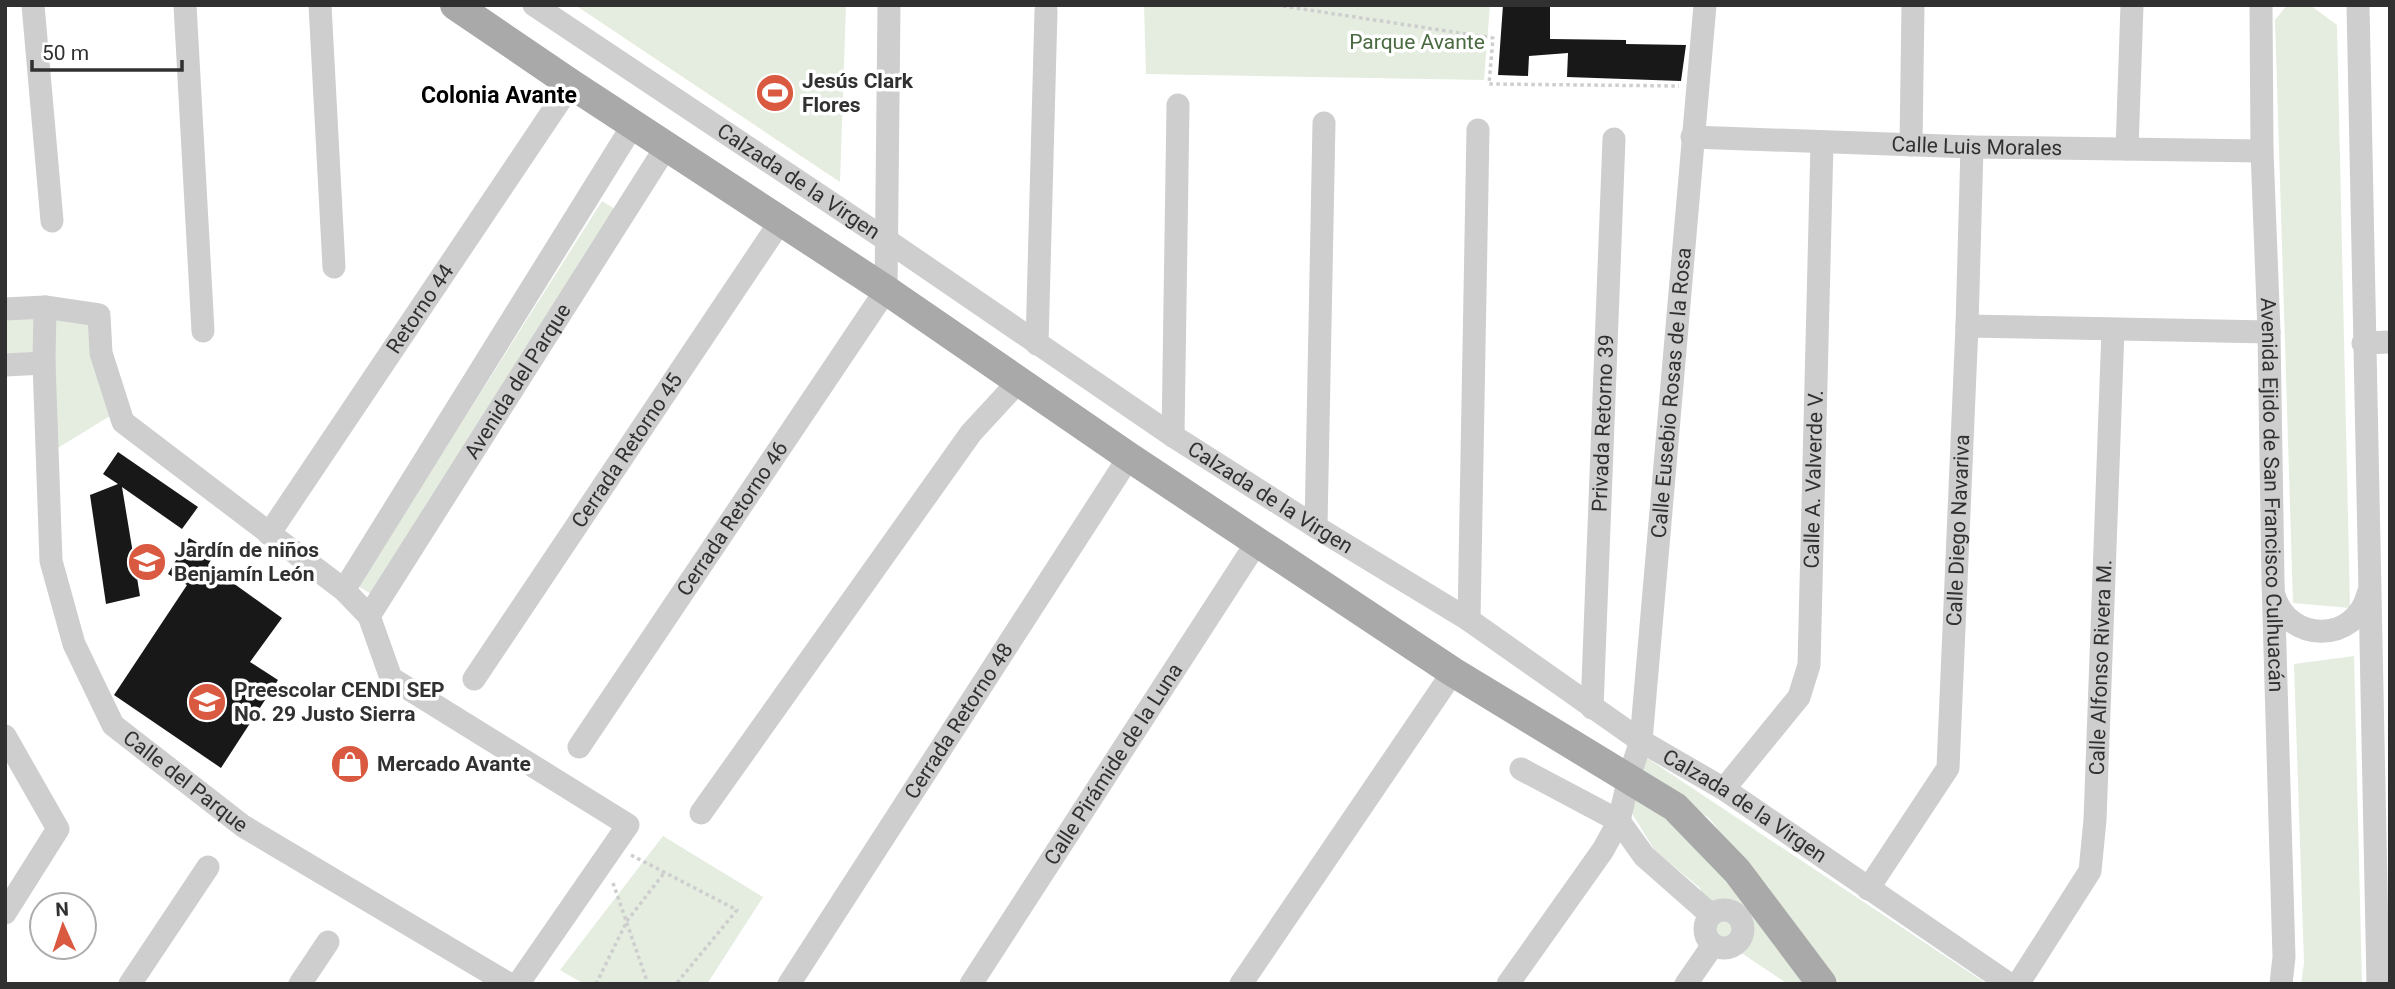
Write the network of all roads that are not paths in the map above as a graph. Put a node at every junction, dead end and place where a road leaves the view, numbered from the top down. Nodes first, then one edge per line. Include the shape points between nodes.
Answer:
1 (33, 5) edge
2 (185, 5) edge
3 (320, 5) edge
4 (455, 5) edge
5 (534, 5) edge
6 (889, 5) edge
7 (1705, 5) edge
8 (1913, 5) edge
9 (2132, 5) edge
10 (2261, 9) edge
11 (2358, 9) edge
12 (1046, 11) dead end
13 (571, 84) junction
14 (1178, 105) dead end
15 (1324, 123) dead end
16 (633, 125) junction
17 (1478, 130) dead end
18 (1692, 137) junction
19 (1614, 139) dead end
20 (1822, 142) junction
21 (1911, 145) junction
22 (666, 147) junction
23 (1972, 147) junction
24 (2127, 149) junction
25 (2262, 151) junction
26 (52, 221) dead end
27 (780, 222) junction
28 (886, 239) junction
29 (334, 267) dead end
30 (886, 290) junction
31 (45, 307) junction
32 (5, 309) edge
33 (1967, 326) junction
34 (2113, 330) junction
35 (203, 331) dead end
36 (2269, 332) junction
37 (2390, 342) edge
38 (2364, 343) junction
39 (1037, 344) junction
40 (44, 363) junction
41 (5, 365) edge
42 (1019, 382) junction
43 (1173, 436) junction
44 (1129, 457) junction
45 (1316, 527) junction
46 (269, 534) junction
47 (1257, 542) junction
48 (2369, 578) junction
49 (2273, 581) junction
50 (344, 590) junction
51 (369, 616) junction
52 (1469, 620) junction
53 (1453, 672) junction
54 (474, 679) dead end
55 (1592, 708) junction
56 (5, 736) edge
57 (1641, 741) junction
58 (579, 747) dead end
59 (1521, 769) dead end
60 (1629, 777) junction
61 (1724, 789) junction
62 (701, 813) dead end
63 (1619, 821) junction
64 (208, 867) dead end
65 (1868, 888) junction
66 (5, 913) edge
67 (1710, 915) junction
68 (328, 942) dead end
69 (1713, 945) junction
70 (130, 984) edge
71 (300, 984) edge
72 (509, 984) edge
73 (518, 984) edge
74 (789, 984) edge
75 (971, 984) edge
76 (1241, 984) edge
77 (1508, 984) edge
78 (1686, 984) edge
79 (1822, 984) edge
80 (2009, 984) edge
81 (2018, 984) edge
82 (2281, 984) edge
83 (2378, 984) edge

1 - 26 street
2 - 35 street
3 - 29 street
4 - 13 main road, Calzada de la Virgen
5 - 28 street, Calzada de la Virgen
6 - 28 street
7 - 18 street, Calle Eusebio Rosas de la Rosa
8 - 21 street
9 - 24 street
10 - 25 street, Avenida Ejido de San Francisco Culhuacán
11 - 38 street
12 - 39 street
13 - 16 main road, Calzada de la Virgen
13 - 46 street, Retorno 44
14 - 43 street
15 - 45 street
16 - 22 main road, Calzada de la Virgen
16 - 50 street, Avenida del Parque
17 - 52 street
18 - 20 street, Calle Luis Morales
18 - 57 street, Calle Eusebio Rosas de la Rosa
19 - 55 street, Privada Retorno 39
20 - 21 street, Calle Luis Morales
20 - 61 street, Calle A. Valverde V. via 1809,665 1799,697
21 - 23 street, Calle Luis Morales
22 - 27 main road, Calzada de la Virgen
22 - 51 street, Avenida del Parque
23 - 24 street, Calle Luis Morales
23 - 33 street, Calle Diego Navariva
24 - 25 street, Calle Luis Morales
25 - 36 street, Avenida Ejido de San Francisco Culhuacán
27 - 30 main road, Calzada de la Virgen
27 - 54 street, Cerrada Retorno 45
28 - 30 street
28 - 39 street, Calzada de la Virgen
30 - 42 main road, Calzada de la Virgen
30 - 58 street, Cerrada Retorno 46
31 - 32 street
31 - 40 street, Calle del Parque
31 - 46 street via 99,315 102,352 123,422
33 - 34 street
33 - 65 street, Calle Diego Navariva via 1948,768
34 - 36 street
34 - 81 street, Calle Alfonso Rivera M. via 2090,871
36 - 49 street, Avenida Ejido de San Francisco Culhuacán
37 - 38 street
38 - 48 street
39 - 43 street, Calzada de la Virgen
40 - 41 street
40 - 72 street, Calle del Parque via 51,561 74,644 113,725 243,825
42 - 44 main road, Calzada de la Virgen
42 - 62 street via 971,433
43 - 45 street, Calzada de la Virgen
44 - 47 main road, Calzada de la Virgen
44 - 74 street, Cerrada Retorno 48
45 - 52 street, Calzada de la Virgen
46 - 50 street
47 - 53 main road, Calzada de la Virgen
47 - 75 street, Calle Pirámide de la Luna
48 - 49 street via 2367,598 2357,616 2340,628 2320,632 2299,627 2282,613
48 - 83 street
49 - 82 street, Avenida Ejido de San Francisco Culhuacán via 2284,957
50 - 51 street
51 - 73 street via 391,678 628,825
52 - 55 street, Calzada de la Virgen
53 - 60 main road, Calzada de la Virgen
53 - 76 street
55 - 57 street, Calzada de la Virgen
56 - 66 street via 58,829
57 - 60 street, Calle Eusebio Rosas de la Rosa
57 - 61 street, Calzada de la Virgen
59 - 63 street
60 - 63 street, Calle Eusebio Rosas de la Rosa
60 - 79 main road, Calzada de la Virgen via 1675,807 1737,871
61 - 65 street, Calzada de la Virgen
63 - 67 street via 1644,856
63 - 77 street, Calle Eusebio Rosas de la Rosa
64 - 70 street
65 - 80 street, Calzada de la Virgen
67 - 69 street via 1705,930
67 - 69 street via 1727,910 1741,919 1744,927 1738,943 1721,948
68 - 71 street
69 - 78 street

